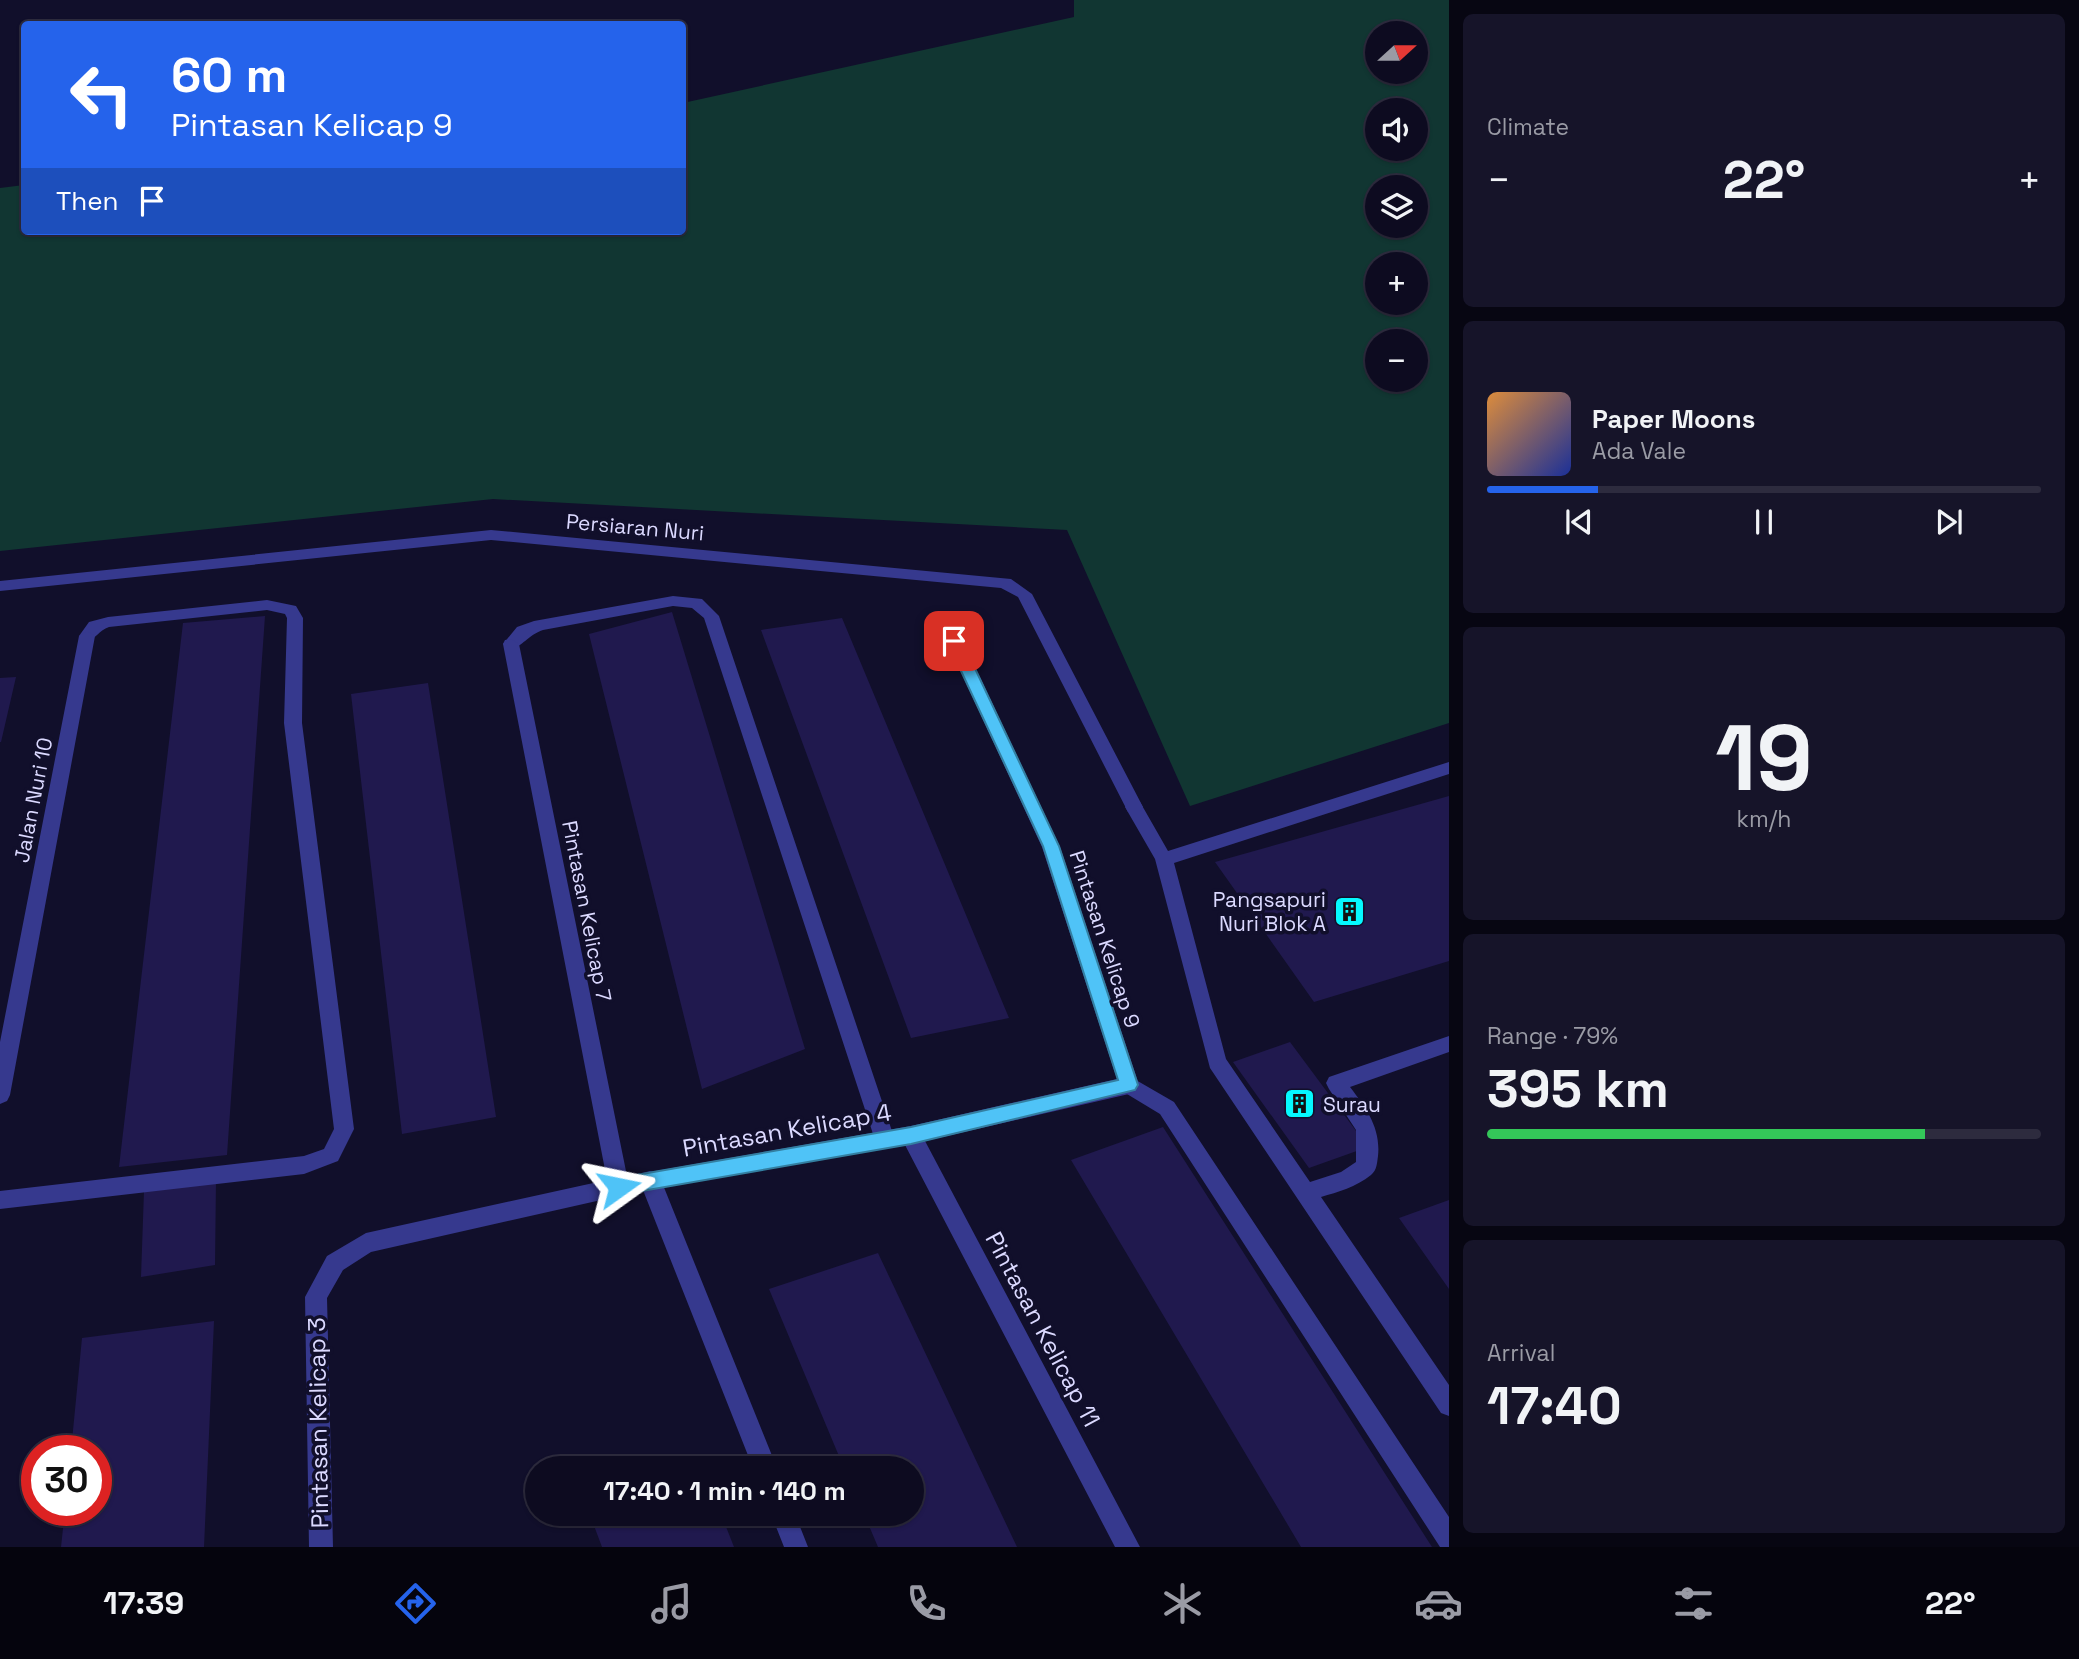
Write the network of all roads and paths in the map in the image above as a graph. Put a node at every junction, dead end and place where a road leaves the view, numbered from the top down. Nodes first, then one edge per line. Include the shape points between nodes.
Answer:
1 (0, 586) edge
2 (944, 618) dead end
3 (1449, 768) edge
4 (1164, 859) junction
5 (1449, 1044) edge
6 (1129, 1085) junction
7 (0, 1095) edge
8 (911, 1135) junction
9 (885, 1140) junction
10 (650, 1180) junction
11 (619, 1187) junction
12 (1306, 1193) junction
13 (0, 1200) edge
14 (335, 1263) joint
15 (1449, 1405) edge
16 (760, 1456) edge
17 (788, 1526) edge
18 (1449, 1539) edge
19 (321, 1547) edge
20 (796, 1547) edge
21 (1128, 1547) edge

1 - 4 street, Persiaran Nuri via 491,535 1005,583 1024,594
2 - 6 street, Pintasan Kelicap 9 via 1051,846
3 - 4 street
4 - 12 street, Persiaran Nuri via 1217,1062
5 - 12 street via 1336,1083 1366,1123 1370,1147 1366,1167 1348,1179
6 - 8 street, Pintasan Kelicap 4
6 - 18 street via 1167,1108
7 - 13 street, Jalan Nuri 10 via 87,636 95,626 108,622 267,605 290,610 295,618 293,723 344,1129 331,1155 304,1165
8 - 9 street, Pintasan Kelicap 4
8 - 21 street, Pintasan Kelicap 11
9 - 10 street, Pintasan Kelicap 4
9 - 11 street, Pintasan Kelicap 7 via 711,616 696,603 673,601 540,625 523,631 510,644
10 - 11 street, Pintasan Kelicap 4
10 - 16 street
11 - 14 street, Pintasan Kelicap 4 via 366,1243
12 - 15 street, Persiaran Nuri
14 - 19 street, Pintasan Kelicap 3 via 316,1297
17 - 20 street

